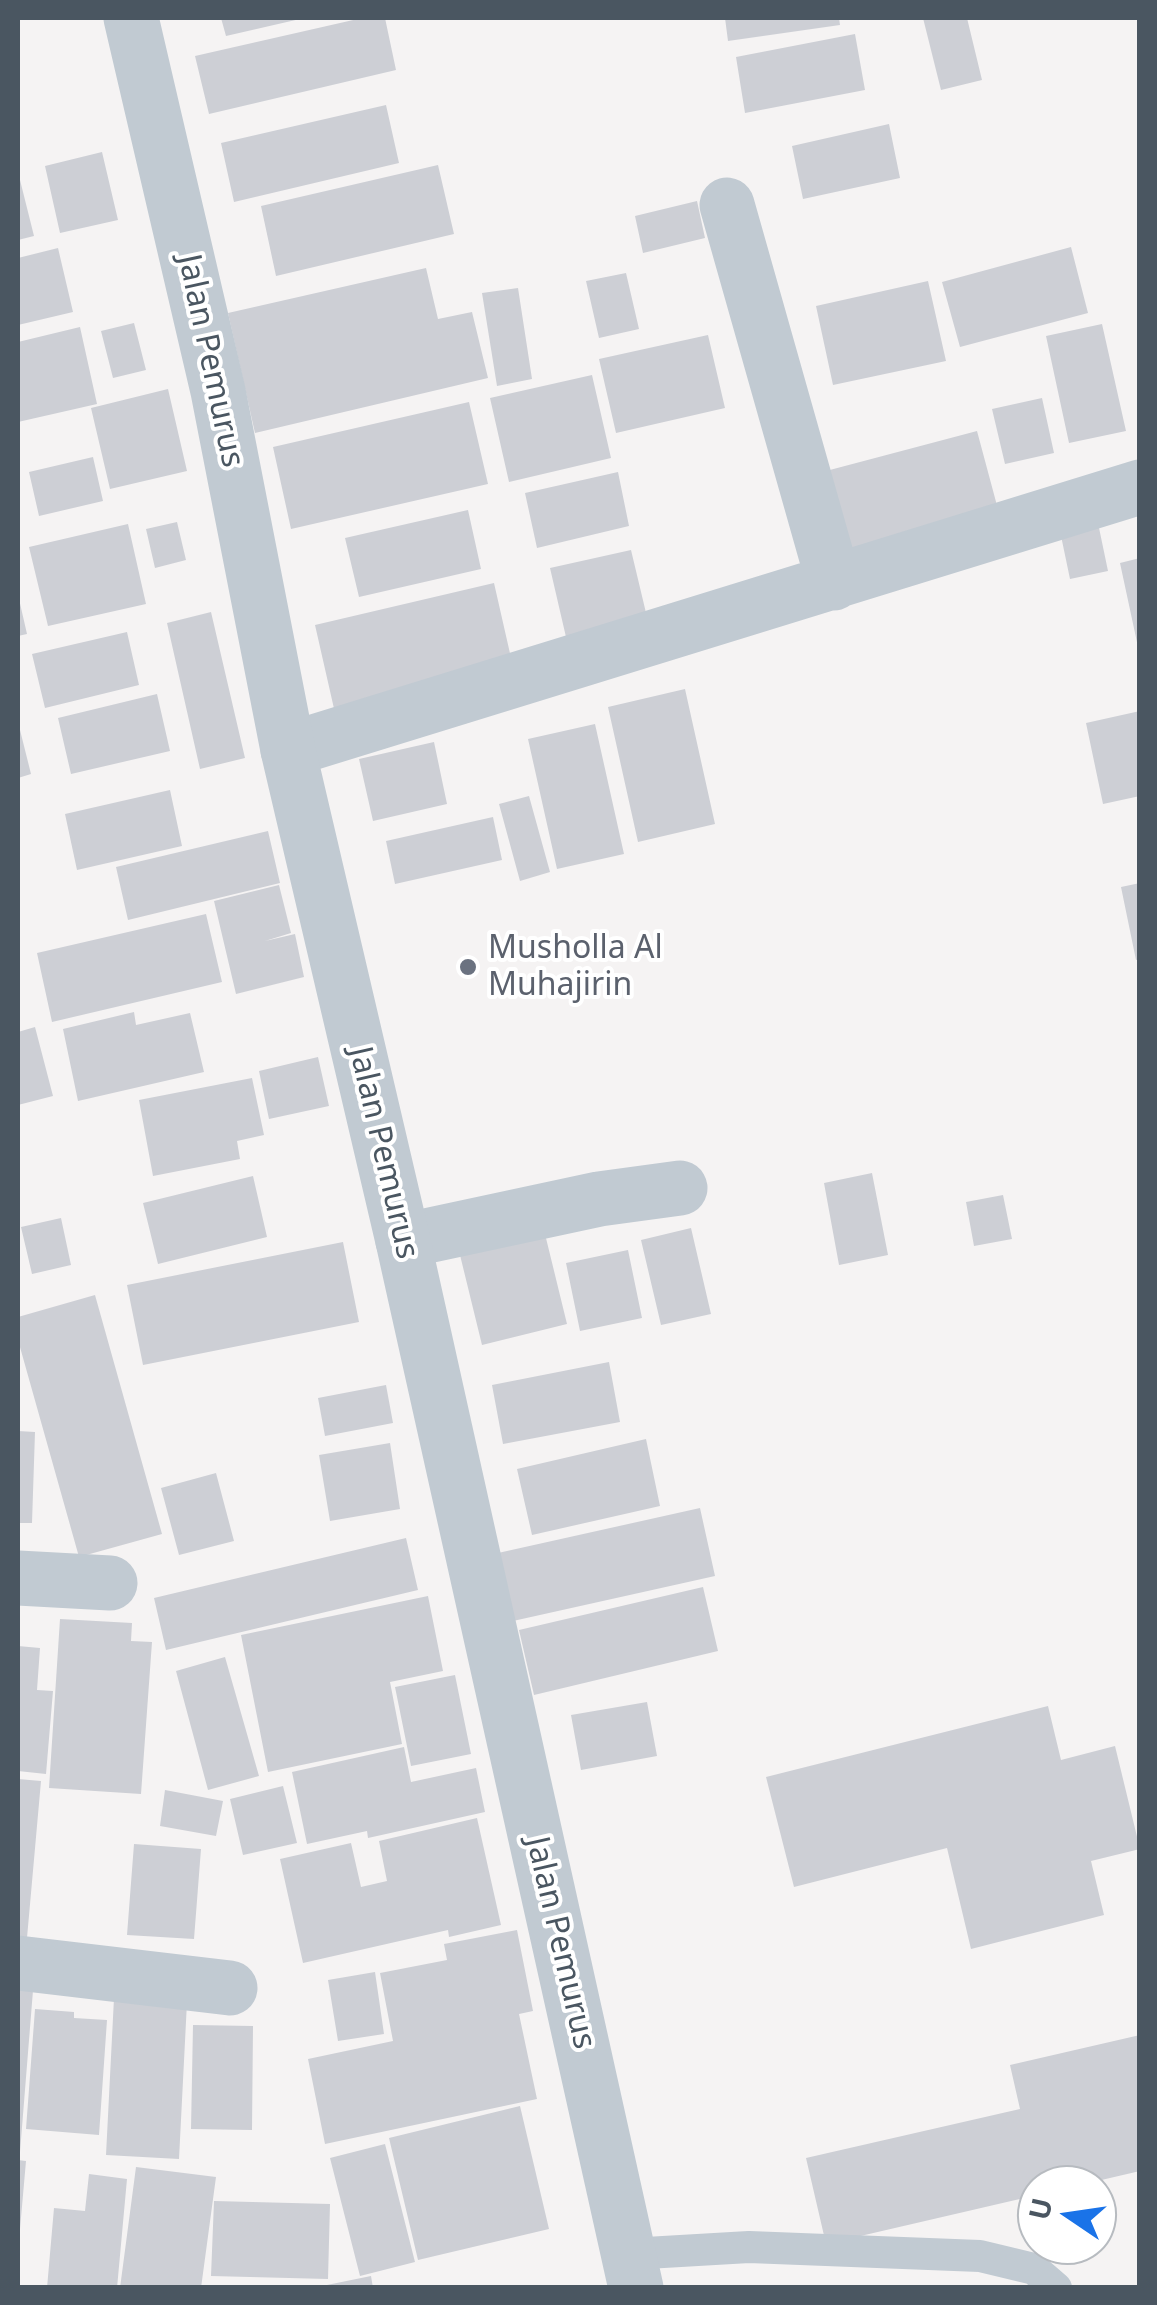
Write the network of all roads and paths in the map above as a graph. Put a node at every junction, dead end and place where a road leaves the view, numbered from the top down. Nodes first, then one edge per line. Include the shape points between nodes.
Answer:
1 (131, 18) edge
2 (727, 205) dead end
3 (1140, 486) edge
4 (834, 583) junction
5 (288, 750) junction
6 (680, 1188) dead end
7 (404, 1241) junction
8 (18, 1578) edge
9 (110, 1583) dead end
10 (18, 1963) edge
11 (230, 1988) dead end
12 (633, 2271) edge
13 (1056, 2288) edge

1 - 5 street, Jalan Pemurus via 218,391
2 - 4 street
3 - 4 street
4 - 5 street
5 - 7 street, Jalan Pemurus
6 - 7 street
7 - 12 street, Jalan Pemurus
8 - 9 street
10 - 11 street
12 - 13 lane via 749,2247 980,2256 1034,2269

